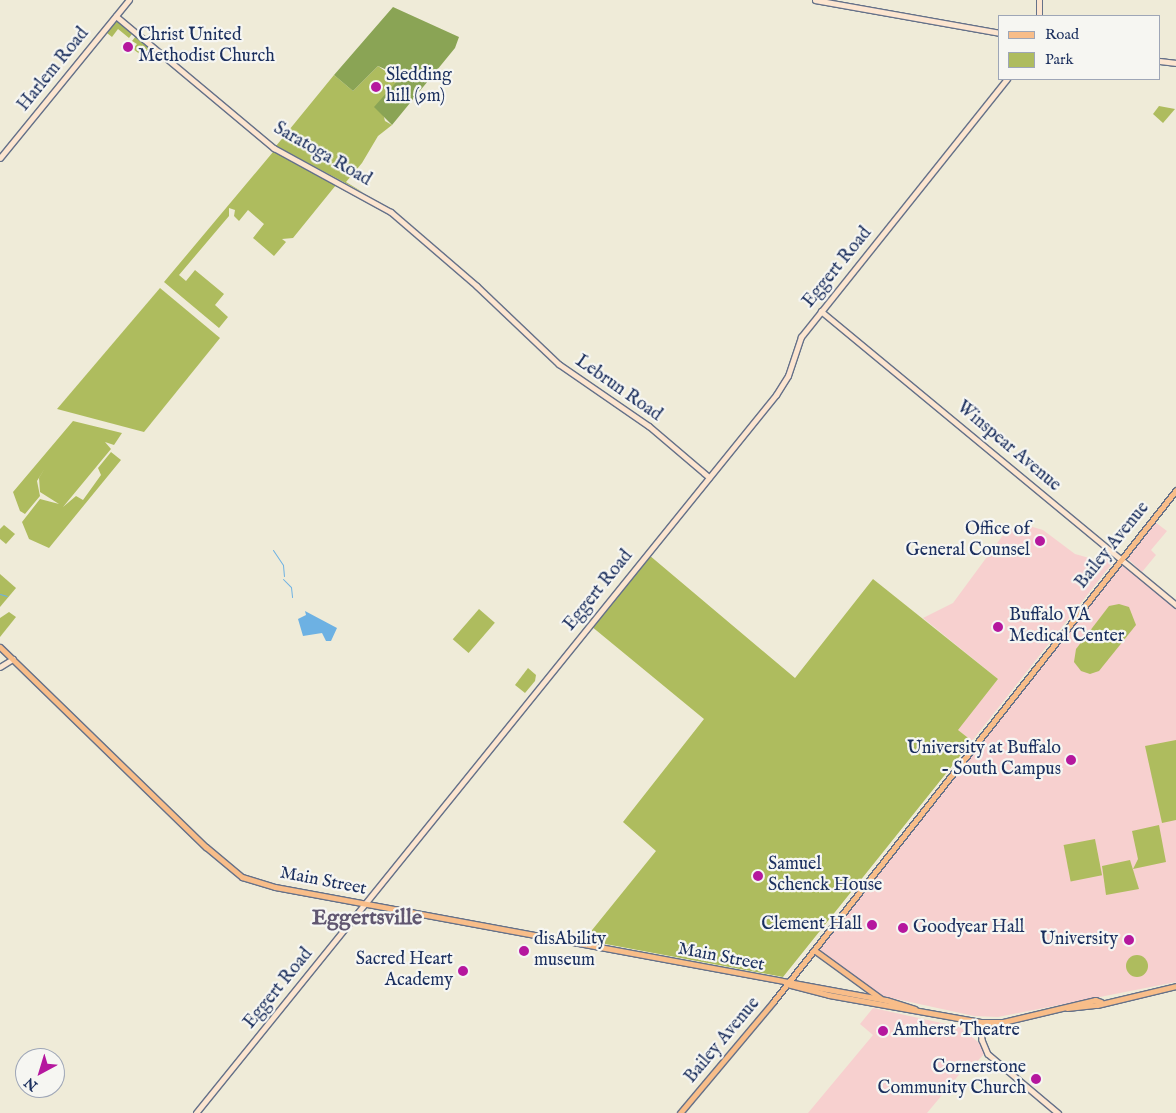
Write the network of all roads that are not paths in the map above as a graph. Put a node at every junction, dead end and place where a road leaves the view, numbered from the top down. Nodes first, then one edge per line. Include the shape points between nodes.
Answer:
1 (129, 0) edge
2 (815, 0) edge
3 (1039, 0) edge
4 (1039, 15) edge
5 (116, 16) junction
6 (998, 32) edge
7 (1161, 61) edge
8 (1176, 64) edge
9 (1006, 80) edge
10 (0, 158) edge
11 (822, 311) junction
12 (513, 321) joint
13 (709, 477) junction
14 (1176, 490) edge
15 (1121, 558) junction
16 (1176, 605) edge
17 (0, 647) edge
18 (13, 660) junction
19 (0, 667) edge
20 (365, 904) junction
21 (814, 950) junction
22 (787, 984) junction
23 (1176, 986) edge
24 (886, 1000) junction
25 (915, 1009) junction
26 (981, 1022) junction
27 (196, 1113) edge
28 (680, 1113) edge
29 (1058, 1113) edge

1 - 5 street, Harlem Road
2 - 6 street
3 - 4 street
5 - 10 street, Harlem Road
5 - 12 street, Saratoga Road via 274,148 382,205
7 - 8 street
9 - 11 street, Eggert Road
11 - 13 street, Eggert Road via 798,343 784,384
11 - 15 street, Winspear Avenue
12 - 13 street, Lebrun Road via 559,364 643,421
13 - 20 street, Eggert Road
14 - 15 main road, Bailey Avenue
15 - 16 street, Winspear Avenue
15 - 21 main road, Bailey Avenue
17 - 18 main road, Main Street
18 - 19 street
18 - 20 main road, Main Street via 234,872 275,887
20 - 22 main road, Main Street
20 - 27 street, Eggert Road
21 - 22 main road, Bailey Avenue
21 - 24 main road
22 - 24 main road, Main Street
22 - 25 main road, Main Street via 835,996
22 - 28 main road, Bailey Avenue
23 - 26 main road, Main Street via 1101,1002 1095,1000 1003,1022
24 - 25 main road, Main Street
25 - 26 main road, Main Street
26 - 29 street via 982,1040 988,1054

